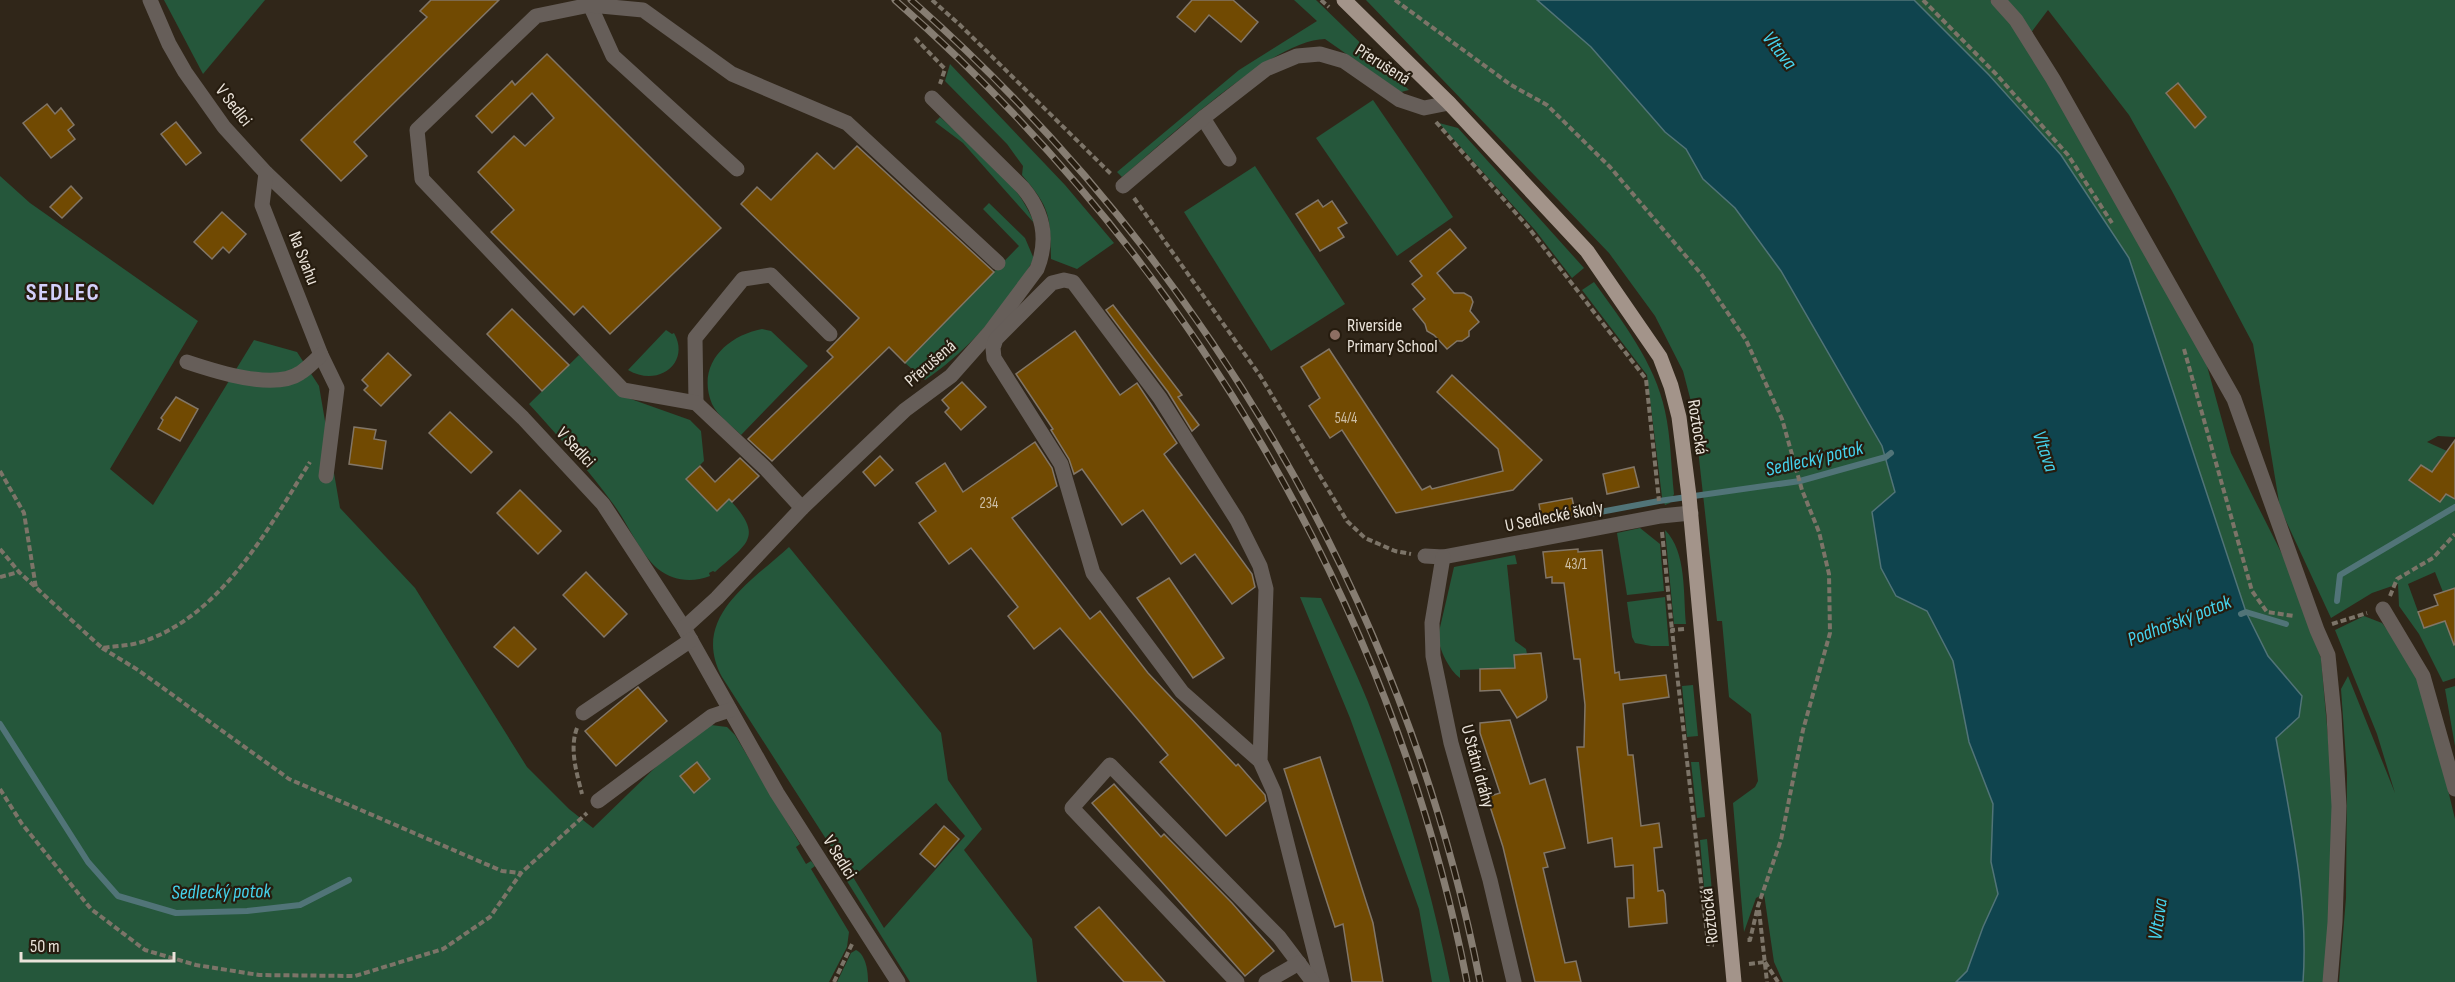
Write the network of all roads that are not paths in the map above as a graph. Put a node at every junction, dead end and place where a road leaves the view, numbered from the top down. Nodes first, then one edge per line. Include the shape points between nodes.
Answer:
1 (150, 0) edge
2 (1344, 0) edge
3 (1998, 0) edge
4 (590, 5) junction
5 (933, 98) road end
6 (1449, 103) junction
7 (1203, 118) junction
8 (1229, 159) dead end
9 (737, 169) dead end
10 (267, 173) junction
11 (1123, 186) road end
12 (998, 263) dead end
13 (830, 334) dead end
14 (321, 355) junction
15 (187, 362) dead end
16 (696, 403) junction
17 (326, 476) dead end
18 (802, 508) junction
19 (1690, 513) junction
20 (1425, 556) road end
21 (1443, 557) junction
22 (2383, 609) road end
23 (687, 634) junction
24 (730, 710) junction
25 (583, 713) road end
26 (1260, 761) junction
27 (2455, 789) edge
28 (592, 807) road end
29 (880, 957) junction
30 (1299, 963) junction
31 (883, 982) edge
32 (898, 982) edge
33 (1237, 982) edge
34 (1266, 982) edge
35 (1313, 982) edge
36 (1322, 982) edge
37 (1514, 982) edge
38 (1734, 982) edge
39 (2330, 982) edge

1 - 10 street, V Sedlci via 185,72 224,127
2 - 6 main road, Roztocká
3 - 39 street via 2016,20 2053,79 2234,399 2328,655 2339,806
4 - 9 street via 613,56
4 - 12 street via 643,10 732,74 848,123
4 - 16 street via 536,16 417,130 422,179 623,390
5 - 18 street, Přerušená via 1034,202 1041,216 1042,258 1030,281 951,376 905,410
6 - 7 street, Přerušená via 1424,108 1400,100 1344,61 1320,54 1297,56 1266,69
6 - 19 main road, Roztocká via 1587,251 1660,357 1679,417
7 - 8 street
7 - 11 street, Přerušená
10 - 14 street, Na Svahu via 262,205
10 - 23 street, V Sedlci via 539,435 603,504
13 - 16 street via 771,275 743,279 695,338
14 - 15 street via 298,375 276,379 222,374
14 - 17 street, Na Svahu via 338,388
16 - 18 street
18 - 23 street, Přerušená
19 - 21 street, U Sedlecké školy
19 - 38 main road, Roztocká
20 - 21 street, U Sedlecké školy
21 - 37 street, U Státní dráhy via 1432,623 1433,656 1451,743
22 - 27 street via 2424,676
23 - 24 street, V Sedlci
23 - 25 street, Přerušená
24 - 28 street via 712,716
24 - 29 street, V Sedlci
26 - 26 street via 1182,692 1093,573 1061,464 994,358 996,339 1052,283 1073,282 1161,398 1237,520 1260,566 1266,589
26 - 36 street via 1274,792
29 - 31 street
29 - 32 street, V Sedlci
30 - 33 street via 1279,937 1110,765 1072,808
30 - 34 street
30 - 35 street

